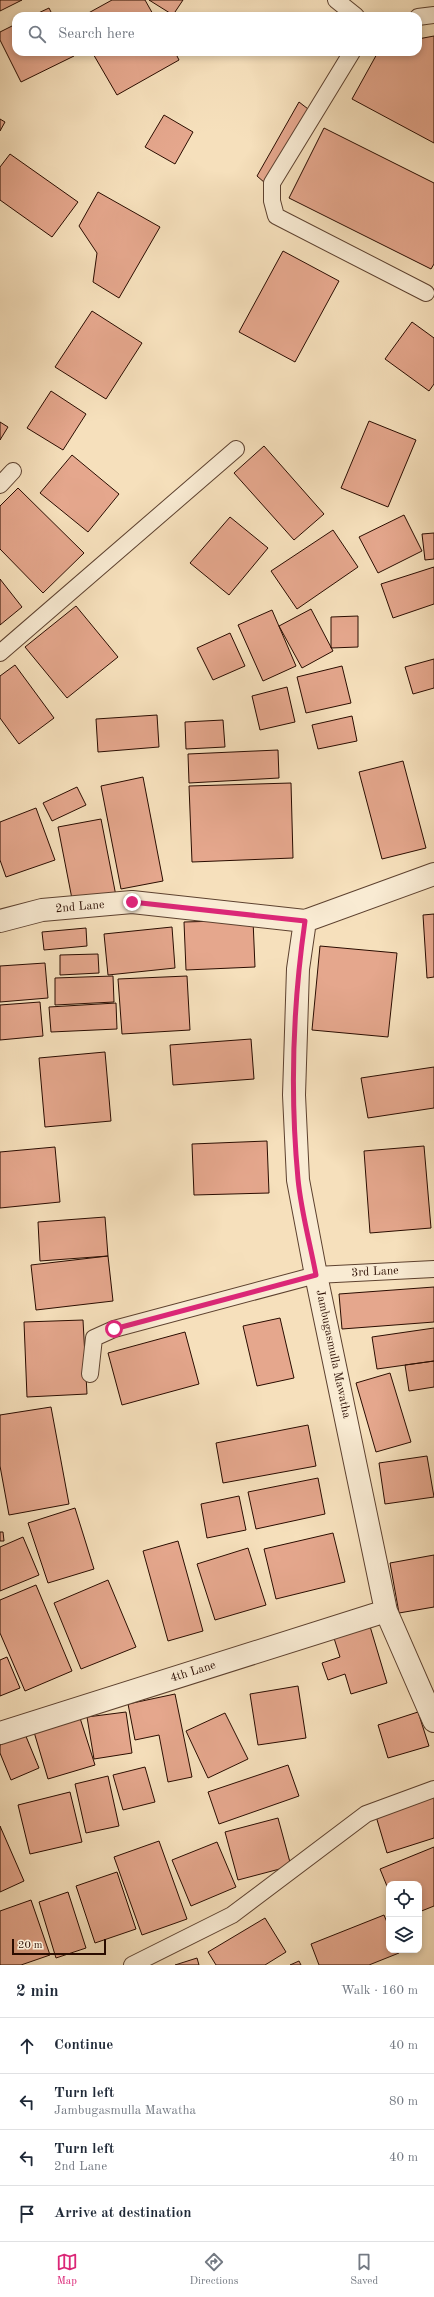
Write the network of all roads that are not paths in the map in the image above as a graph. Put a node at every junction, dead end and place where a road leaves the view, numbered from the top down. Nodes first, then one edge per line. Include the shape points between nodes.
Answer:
1 (336, 0) edge
2 (351, 12) edge
3 (434, 15) edge
4 (422, 17) edge
5 (350, 56) edge
6 (426, 293) dead end
7 (236, 449) dead end
8 (13, 471) dead end
9 (0, 485) edge
10 (0, 653) edge
11 (434, 874) edge
12 (0, 921) edge
13 (305, 921) junction
14 (434, 1269) edge
15 (316, 1275) junction
16 (90, 1374) dead end
17 (386, 1611) junction
18 (434, 1721) edge
19 (0, 1733) edge
20 (434, 1789) edge
21 (132, 1965) edge

1 - 2 lane
3 - 4 lane
5 - 6 lane via 272,184 276,216
7 - 10 lane
8 - 9 lane
11 - 13 street
12 - 13 street, 2nd Lane via 42,910 132,902
13 - 15 street, Jambugasmulla Mawatha via 298,969 294,1095 298,1180
14 - 15 lane, 3rd Lane
15 - 16 lane, 3rd Lane via 114,1329 94,1338
15 - 17 street, Jambugasmulla Mawatha
17 - 18 street, Jambugasmulla Mawatha
17 - 19 street, 4th Lane
20 - 21 lane via 366,1814 232,1915

